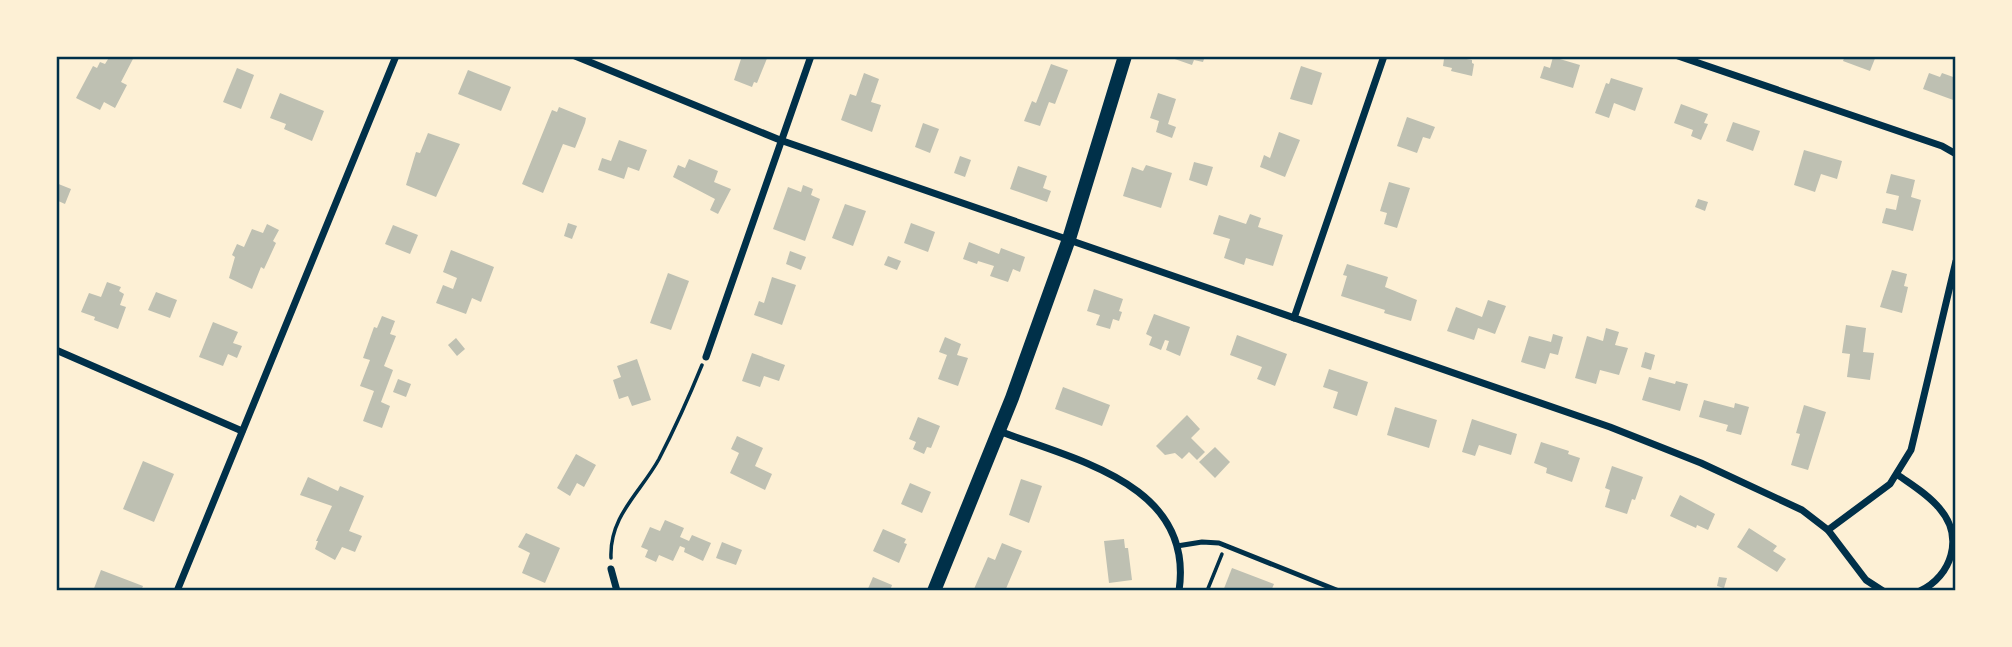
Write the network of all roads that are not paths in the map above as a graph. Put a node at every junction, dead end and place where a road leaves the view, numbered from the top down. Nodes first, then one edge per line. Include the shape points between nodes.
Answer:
1 (396, 56) edge
2 (575, 56) edge
3 (811, 56) edge
4 (1125, 56) edge
5 (1384, 56) edge
6 (1678, 56) edge
7 (780, 140) junction
8 (1956, 154) edge
9 (1069, 239) junction
10 (1956, 261) edge
11 (1294, 318) junction
12 (56, 350) edge
13 (706, 357) road end
14 (242, 431) junction
15 (999, 431) junction
16 (1898, 475) junction
17 (1828, 530) junction
18 (1177, 546) junction
19 (611, 569) road end
20 (177, 591) edge
21 (617, 591) edge
22 (934, 591) edge
23 (1179, 591) edge
24 (1339, 591) edge
25 (1883, 591) edge
26 (1920, 591) edge

1 - 14 street
2 - 7 street
3 - 7 street
4 - 9 main road
5 - 11 street
6 - 8 street
7 - 9 street
7 - 13 street
9 - 11 street
9 - 15 main road
10 - 16 street via 1917,432
11 - 17 street via 1639,438 1788,503
12 - 14 street
14 - 20 street
15 - 18 street via 1126,481 1159,510
15 - 22 main road
16 - 17 street
16 - 26 street via 1940,509 1953,540 1944,573
17 - 25 street via 1859,573
18 - 23 street
18 - 24 lane via 1225,545
19 - 21 street

